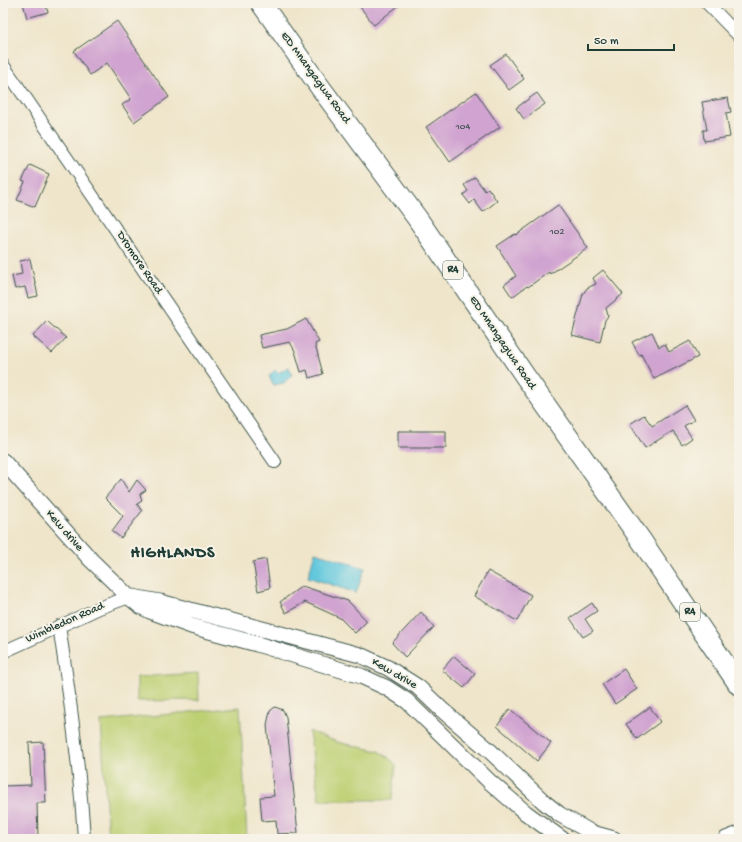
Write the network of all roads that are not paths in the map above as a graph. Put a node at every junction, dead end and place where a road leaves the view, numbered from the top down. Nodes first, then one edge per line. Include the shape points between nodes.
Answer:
1 (261, 3) edge
2 (707, 3) edge
3 (739, 36) edge
4 (3, 65) edge
5 (3, 461) edge
6 (275, 462) dead end
7 (129, 597) junction
8 (60, 626) junction
9 (3, 652) edge
10 (739, 685) edge
11 (739, 834) edge
12 (84, 839) edge
13 (562, 839) edge
14 (614, 839) edge
15 (726, 839) edge

1 - 10 highway, ED Mnangagwa Road / R4 via 417,218
2 - 3 street
4 - 6 street, Dromore Road
5 - 7 street, Kew drive via 90,560
7 - 8 street, Wimbledon Road
7 - 13 street, Kew drive via 150,611 190,626 361,676 387,688 412,706 490,782
7 - 14 street, Kew drive via 160,602 360,655 388,668 418,687 559,814 592,833
8 - 9 street, Wimbledon Road
8 - 12 street via 72,708
11 - 15 street

